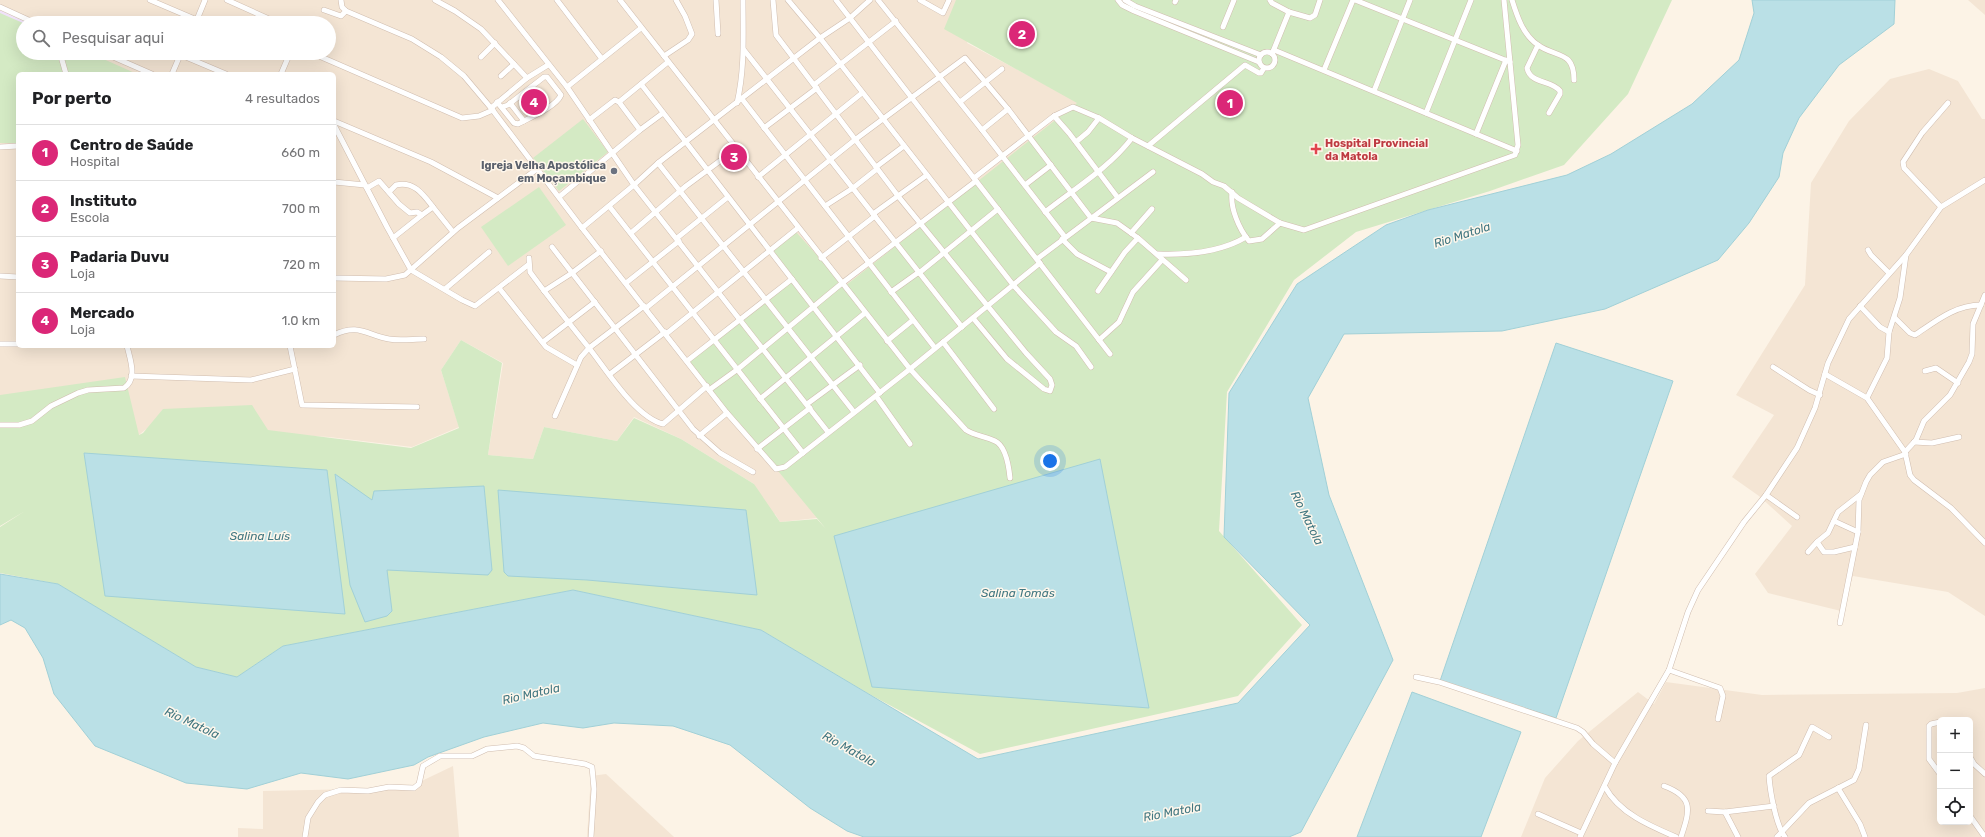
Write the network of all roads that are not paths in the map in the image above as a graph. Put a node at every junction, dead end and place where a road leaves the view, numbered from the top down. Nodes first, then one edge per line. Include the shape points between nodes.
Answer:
1 (150, 0) edge
2 (205, 0) edge
3 (227, 0) edge
4 (341, 0) edge
5 (435, 0) edge
6 (498, 0) edge
7 (557, 0) edge
8 (620, 0) edge
9 (676, 0) edge
10 (716, 0) edge
11 (743, 0) edge
12 (773, 0) edge
13 (788, 0) edge
14 (836, 0) edge
15 (870, 0) edge
16 (878, 0) edge
17 (920, 0) edge
18 (949, 0) edge
19 (1118, 0) edge
20 (1125, 0) edge
21 (1234, 0) edge
22 (1270, 0) edge
23 (1320, 0) edge
24 (1354, 0) edge
25 (1410, 0) edge
26 (1471, 0) edge
27 (1504, 0) edge
28 (1512, 0) edge
29 (0, 7) edge
30 (324, 10) dead end
31 (346, 11) junction
32 (1289, 12) junction
33 (20, 16) edge
34 (183, 16) edge
35 (198, 16) edge
36 (262, 16) edge
37 (850, 18) junction
38 (1402, 19) junction
39 (896, 21) junction
40 (1223, 27) dead end
41 (641, 28) junction
42 (718, 34) dead end
43 (820, 38) junction
44 (1455, 40) junction
45 (495, 43) junction
46 (869, 43) junction
47 (1538, 45) junction
48 (744, 50) junction
49 (1273, 52) junction
50 (1261, 55) junction
51 (664, 56) junction
52 (481, 57) dead end
53 (602, 58) junction
54 (794, 58) junction
55 (62, 60) edge
56 (120, 60) edge
57 (178, 60) edge
58 (194, 60) edge
59 (287, 60) edge
60 (328, 60) edge
61 (1508, 61) junction
62 (668, 62) junction
63 (1259, 62) junction
64 (514, 64) junction
65 (548, 65) junction
66 (840, 65) junction
67 (1002, 68) dead end
68 (1264, 68) junction
69 (1324, 70) junction
70 (65, 72) edge
71 (147, 72) edge
72 (173, 72) edge
73 (222, 72) edge
74 (282, 72) edge
75 (501, 76) dead end
76 (940, 76) junction
77 (527, 78) junction
78 (768, 79) junction
79 (1574, 80) dead end
80 (986, 82) junction
81 (641, 84) junction
82 (816, 86) junction
83 (567, 87) junction
84 (1374, 91) junction
85 (862, 93) junction
86 (912, 97) junction
87 (742, 99) junction
88 (498, 102) junction
89 (619, 102) junction
90 (960, 102) junction
91 (1948, 102) dead end
92 (510, 103) junction
93 (737, 103) junction
94 (502, 108) junction
95 (790, 108) junction
96 (492, 109) junction
97 (1008, 109) junction
98 (663, 113) junction
99 (836, 113) junction
100 (1426, 113) junction
101 (1549, 113) dead end
102 (1054, 116) junction
103 (882, 118) junction
104 (1099, 118) junction
105 (589, 120) junction
106 (524, 121) junction
107 (714, 121) junction
108 (336, 122) edge
109 (764, 128) junction
110 (336, 129) edge
111 (640, 130) junction
112 (982, 130) junction
113 (810, 133) junction
114 (1476, 134) junction
115 (1029, 136) junction
116 (1132, 138) junction
117 (856, 139) junction
118 (686, 142) junction
119 (1076, 142) junction
120 (16, 146) edge
121 (904, 146) junction
122 (1148, 146) junction
123 (0, 147) edge
124 (736, 149) junction
125 (1517, 151) junction
126 (612, 154) junction
127 (784, 155) junction
128 (1002, 157) junction
129 (831, 159) junction
130 (658, 163) junction
131 (1051, 165) junction
132 (877, 168) junction
133 (538, 169) junction
134 (706, 171) junction
135 (1097, 171) junction
136 (1153, 172) dead end
137 (927, 175) junction
138 (758, 177) junction
139 (975, 179) junction
140 (1985, 180) edge
141 (805, 181) junction
142 (336, 182) edge
143 (634, 185) junction
144 (1025, 185) junction
145 (366, 187) junction
146 (853, 188) junction
147 (681, 191) junction
148 (1072, 191) junction
149 (388, 192) junction
150 (1232, 192) junction
151 (898, 196) junction
152 (559, 197) junction
153 (498, 198) junction
154 (728, 198) junction
155 (1118, 198) junction
156 (778, 202) junction
157 (948, 203) junction
158 (609, 206) junction
159 (825, 206) junction
160 (433, 207) junction
161 (1941, 207) junction
162 (1152, 208) dead end
163 (998, 209) junction
164 (1045, 212) junction
165 (657, 213) junction
166 (422, 215) junction
167 (874, 215) junction
168 (703, 217) junction
169 (1091, 218) junction
170 (921, 223) junction
171 (1280, 223) junction
172 (750, 224) junction
173 (582, 228) junction
174 (798, 228) junction
175 (970, 230) junction
176 (453, 232) junction
177 (631, 233) junction
178 (1131, 233) junction
179 (848, 237) junction
180 (1246, 237) junction
181 (393, 238) junction
182 (1064, 238) junction
183 (1138, 238) junction
184 (678, 240) junction
185 (896, 243) junction
186 (725, 246) junction
187 (552, 247) dead end
188 (1868, 250) dead end
189 (770, 251) junction
190 (489, 252) dead end
191 (601, 252) junction
192 (944, 252) junction
193 (1158, 254) junction
194 (1906, 256) junction
195 (530, 258) dead end
196 (821, 258) junction
197 (1162, 260) junction
198 (653, 261) junction
199 (1039, 261) junction
200 (869, 263) junction
201 (528, 265) junction
202 (700, 267) junction
203 (411, 270) junction
204 (744, 272) junction
205 (919, 272) junction
206 (1111, 272) junction
207 (1889, 273) junction
208 (572, 274) junction
209 (0, 276) edge
210 (16, 277) edge
211 (336, 278) edge
212 (792, 278) junction
213 (1186, 280) dead end
214 (626, 283) junction
215 (841, 284) junction
216 (1014, 286) junction
217 (673, 287) junction
218 (499, 288) junction
219 (445, 289) junction
220 (1098, 290) dead end
221 (544, 291) junction
222 (719, 292) junction
223 (891, 292) junction
224 (1985, 295) edge
225 (766, 299) junction
226 (595, 302) junction
227 (1981, 305) junction
228 (1860, 306) junction
229 (645, 307) junction
230 (814, 307) junction
231 (988, 307) junction
232 (693, 313) junction
233 (865, 313) junction
234 (974, 318) junction
235 (1895, 318) junction
236 (741, 320) junction
237 (913, 320) junction
238 (568, 323) junction
239 (962, 327) junction
240 (614, 328) junction
241 (788, 328) junction
242 (1890, 332) junction
243 (666, 333) junction
244 (336, 334) edge
245 (837, 336) junction
246 (424, 339) dead end
247 (1099, 340) junction
248 (715, 341) junction
249 (887, 341) junction
250 (543, 342) junction
251 (942, 342) junction
252 (0, 344) edge
253 (16, 344) edge
254 (127, 348) edge
255 (290, 348) edge
256 (589, 348) junction
257 (763, 348) junction
258 (935, 348) junction
259 (1110, 354) dead end
260 (634, 355) junction
261 (812, 357) junction
262 (687, 362) junction
263 (577, 365) junction
264 (860, 365) junction
265 (1091, 367) dead end
266 (1773, 367) dead end
267 (295, 369) junction
268 (738, 369) junction
269 (910, 369) junction
270 (1925, 371) dead end
271 (610, 374) junction
272 (1825, 374) junction
273 (131, 376) junction
274 (786, 378) junction
275 (1958, 383) junction
276 (833, 384) junction
277 (708, 388) junction
278 (878, 394) junction
279 (1820, 394) junction
280 (1867, 398) junction
281 (760, 399) junction
282 (808, 406) junction
283 (417, 407) dead end
284 (994, 409) dead end
285 (677, 410) junction
286 (854, 412) junction
287 (727, 413) junction
288 (555, 416) dead end
289 (0, 425) edge
290 (784, 429) junction
291 (828, 432) junction
292 (699, 436) junction
293 (1959, 437) dead end
294 (1914, 442) junction
295 (910, 444) dead end
296 (757, 449) junction
297 (803, 453) junction
298 (1905, 453) junction
299 (753, 472) dead end
300 (1010, 478) dead end
301 (1862, 493) junction
302 (1766, 495) junction
303 (1797, 516) dead end
304 (1834, 521) junction
305 (1858, 532) junction
306 (1817, 542) junction
307 (1985, 543) edge
308 (1855, 546) junction
309 (1808, 552) dead end
310 (1840, 623) dead end
311 (1669, 670) junction
312 (1416, 677) dead end
313 (1718, 719) dead end
314 (1937, 723) edge
315 (1866, 725) dead end
316 (1829, 737) dead end
317 (1614, 763) junction
318 (1973, 767) edge
319 (1937, 770) edge
320 (1985, 774) edge
321 (1605, 786) junction
322 (1664, 786) dead end
323 (1838, 788) junction
324 (1609, 794) junction
325 (1599, 795) junction
326 (1774, 806) junction
327 (1708, 811) dead end
328 (1725, 812) junction
329 (1538, 814) dead end
330 (1973, 820) edge
331 (1580, 835) edge
332 (1666, 835) edge
333 (1784, 835) edge
334 (305, 837) edge
335 (591, 837) edge
336 (1676, 837) edge
337 (1681, 837) edge
338 (1738, 837) edge
339 (1777, 837) edge
340 (1865, 837) edge
341 (1985, 837) edge

1 - 34 street
2 - 35 street
3 - 36 street
4 - 31 street
5 - 45 street via 468,20
6 - 65 street
7 - 53 street
8 - 41 street
9 - 51 street via 692,34 688,40
10 - 42 street
11 - 48 street
12 - 54 street via 775,33
13 - 43 street
14 - 37 street
15 - 37 street
16 - 39 street
17 - 18 street via 943,13
19 - 63 street via 1134,11
20 - 50 street
21 - 40 street
22 - 32 street
23 - 32 street via 1315,15 1310,18
24 - 38 street
24 - 69 street
25 - 38 street
26 - 44 street
27 - 61 street
28 - 47 street via 1522,26
29 - 33 street
30 - 31 street via 340,16
31 - 96 street via 412,39 441,57 464,76
32 - 49 street
37 - 43 street
37 - 46 street
38 - 44 street
38 - 84 street
39 - 46 street
39 - 76 street
41 - 51 street
41 - 53 street
43 - 54 street
43 - 66 street
44 - 61 street
44 - 100 street
45 - 52 street
45 - 64 street
46 - 66 street
46 - 86 street
47 - 79 street via 1569,60 1574,71
47 - 101 street via 1527,68 1532,76 1555,86 1560,91
48 - 78 street
48 - 93 street
49 - 50 street
49 - 68 street via 1274,65
49 - 69 street
50 - 63 street
51 - 62 street
53 - 83 street
54 - 78 street
54 - 82 street
55 - 70 street
56 - 71 street
57 - 72 street
58 - 73 street
59 - 74 street
60 - 96 street via 462,118 479,116
61 - 114 street
61 - 125 street
62 - 81 street
62 - 107 street
63 - 68 street
64 - 75 street
64 - 77 street
65 - 77 street
65 - 83 street
66 - 82 street
66 - 85 street
67 - 80 street
68 - 122 street via 1261,73 1245,65
69 - 84 street
76 - 80 street via 965,58
76 - 86 street
76 - 90 street
77 - 88 street
78 - 87 street
78 - 95 street
80 - 90 street
80 - 97 street
81 - 89 street
81 - 98 street
82 - 95 street
82 - 99 street
83 - 105 street
84 - 100 street
85 - 99 street
85 - 103 street
86 - 103 street
86 - 139 street
87 - 93 street
87 - 109 street
88 - 94 street
88 - 96 street
89 - 105 street via 614,100
89 - 111 street
90 - 112 street
91 - 161 street via 1922,133 1903,162 1904,168
92 - 94 street
92 - 106 street
92 - 106 street via 547,77 560,94 560,98
93 - 107 street
94 - 106 street via 515,124
95 - 109 street
95 - 113 street
96 - 133 street
97 - 112 street
97 - 115 street
98 - 111 street
98 - 118 street
99 - 113 street
99 - 117 street
100 - 114 street
102 - 104 street via 1073,107
102 - 115 street
102 - 119 street
103 - 117 street
103 - 121 street
104 - 116 street
104 - 119 street
105 - 126 street
107 - 118 street
107 - 124 street
108 - 153 street via 431,162
109 - 127 street
110 - 145 street
111 - 126 street
112 - 128 street
113 - 127 street
113 - 129 street
114 - 125 street
115 - 128 street
115 - 131 street
116 - 122 street
116 - 135 street via 1124,149
117 - 129 street
117 - 132 street
118 - 130 street
118 - 134 street
119 - 135 street
120 - 123 street
121 - 132 street
121 - 137 street
122 - 150 street
124 - 134 street
124 - 138 street
125 - 171 street via 1510,158 1391,198 1313,228 1298,229
126 - 143 street
126 - 152 street
127 - 138 street
127 - 141 street
128 - 139 street
128 - 144 street
129 - 141 street
129 - 146 street
130 - 143 street
130 - 147 street
131 - 144 street
131 - 148 street
132 - 146 street
132 - 151 street
133 - 152 street
133 - 153 street
134 - 147 street
134 - 154 street
135 - 148 street
135 - 155 street
136 - 155 street
137 - 151 street
137 - 157 street
138 - 156 street
139 - 157 street
139 - 163 street
140 - 161 street
141 - 156 street
141 - 159 street
142 - 145 street
143 - 158 street
143 - 165 street
144 - 164 street
145 - 149 street via 379,181
145 - 181 street
146 - 159 street
146 - 167 street
147 - 165 street
147 - 168 street
148 - 164 street
148 - 169 street
149 - 160 street via 396,185 410,184
149 - 166 street via 410,213 417,212
150 - 171 street
150 - 180 street via 1231,204 1239,227
151 - 167 street
151 - 170 street
152 - 173 street
153 - 176 street
154 - 168 street
154 - 172 street
155 - 169 street
156 - 172 street
156 - 174 street
157 - 170 street
157 - 175 street
158 - 173 street
158 - 177 street
159 - 179 street
160 - 166 street
160 - 176 street
161 - 194 street
162 - 178 street
163 - 175 street
163 - 199 street
164 - 182 street
165 - 177 street
165 - 184 street
166 - 181 street
167 - 179 street
167 - 185 street
168 - 184 street
168 - 186 street
169 - 178 street via 1113,222
169 - 182 street
170 - 185 street
170 - 192 street
171 - 180 street via 1259,240 1251,242
172 - 186 street
172 - 189 street
173 - 191 street
174 - 189 street
174 - 196 street
175 - 192 street
175 - 216 street
176 - 203 street
177 - 198 street
178 - 183 street
179 - 196 street
179 - 200 street
180 - 193 street via 1232,245 1182,254
181 - 203 street
182 - 199 street
182 - 206 street via 1076,254
183 - 193 street
183 - 206 street via 1130,244
184 - 198 street
184 - 202 street
185 - 200 street
185 - 205 street
186 - 202 street
186 - 204 street
187 - 208 street
188 - 207 street
189 - 204 street
189 - 212 street
190 - 219 street
191 - 208 street
191 - 214 street
192 - 205 street
192 - 231 street
193 - 197 street
194 - 207 street
194 - 235 street
195 - 201 street
196 - 215 street
197 - 213 street
197 - 247 street via 1133,292 1119,322
198 - 214 street
198 - 217 street
199 - 216 street
199 - 247 street
200 - 215 street
200 - 223 street
201 - 218 street
201 - 221 street
202 - 217 street
202 - 222 street
203 - 211 street via 400,277 386,279
203 - 219 street
204 - 222 street
204 - 225 street
205 - 223 street
205 - 239 street
206 - 220 street
207 - 228 street
208 - 221 street
208 - 226 street
209 - 210 street
212 - 225 street
212 - 230 street
214 - 229 street
215 - 230 street
215 - 233 street
216 - 231 street
216 - 265 street via 1056,332 1076,346
217 - 229 street
217 - 232 street
218 - 219 street via 476,306
218 - 250 street
221 - 238 street
222 - 232 street
222 - 236 street
223 - 237 street
224 - 227 street
225 - 236 street
225 - 241 street
226 - 238 street
226 - 240 street
227 - 235 street via 1964,306 1915,335
227 - 275 street via 1973,324 1972,354
228 - 242 street via 1880,326
228 - 272 street via 1852,314 1841,334
229 - 240 street
229 - 243 street
230 - 241 street
230 - 245 street
231 - 234 street
231 - 234 street via 1050,379 1050,391 1044,390 1007,358
232 - 243 street
232 - 248 street
233 - 245 street
233 - 249 street
234 - 239 street
235 - 242 street
236 - 248 street
236 - 257 street
237 - 249 street
237 - 258 street
238 - 250 street
238 - 256 street
239 - 251 street
240 - 256 street
240 - 260 street
241 - 257 street
241 - 261 street
242 - 280 street via 1886,358
243 - 260 street
243 - 262 street
244 - 246 street via 358,329 393,339
245 - 261 street
245 - 264 street
247 - 259 street
248 - 262 street
248 - 268 street
249 - 269 street
250 - 263 street via 549,350
251 - 258 street
251 - 284 street
252 - 253 street
254 - 273 street
255 - 267 street
256 - 263 street
256 - 271 street
257 - 268 street
257 - 274 street
258 - 269 street
260 - 271 street
260 - 285 street
261 - 274 street
261 - 276 street
262 - 277 street
263 - 288 street
264 - 276 street
264 - 278 street
266 - 279 street via 1809,390
267 - 273 street via 251,380
267 - 283 street via 302,405
268 - 277 street
268 - 281 street
269 - 278 street
269 - 300 street via 966,430 997,442 1005,454
270 - 275 street via 1936,368
271 - 285 street via 632,402 658,422 665,423
272 - 279 street
272 - 280 street
273 - 289 street via 131,382 124,388 88,390 51,406 32,421 19,425
274 - 281 street
274 - 282 street
275 - 294 street via 1950,395 1924,421
276 - 282 street
276 - 286 street
277 - 285 street
277 - 287 street
278 - 286 street
278 - 295 street
279 - 302 street via 1797,448
280 - 298 street
281 - 290 street
282 - 290 street
282 - 291 street
285 - 292 street
286 - 291 street
287 - 292 street
287 - 296 street
290 - 296 street
290 - 297 street
291 - 297 street
292 - 299 street via 720,453
293 - 294 street via 1932,443
294 - 298 street
296 - 297 street via 776,469 785,467
298 - 301 street via 1883,462 1876,468
298 - 307 street via 1910,475 1914,480 1951,508
301 - 304 street via 1838,512
301 - 305 street
302 - 303 street
302 - 311 street via 1744,522 1698,590
304 - 305 street
304 - 306 street via 1828,533
305 - 308 street
306 - 308 street via 1824,552
306 - 309 street
308 - 310 street
311 - 313 street via 1720,688 1723,696
311 - 317 street
312 - 317 street via 1439,682 1577,728
314 - 319 street via 1929,726 1930,759
315 - 323 street via 1857,776
316 - 326 street via 1812,728 1798,755 1770,774
317 - 321 street
318 - 320 street
321 - 324 street
321 - 325 street
322 - 337 street via 1681,794 1688,803
323 - 333 street via 1809,803
323 - 340 street via 1857,818
324 - 325 street
324 - 332 street via 1637,819
325 - 331 street
326 - 328 street
326 - 333 street
327 - 328 street
328 - 338 street
329 - 331 street
330 - 341 street
332 - 336 street
333 - 339 street
334 - 335 street via 305,827 312,810 325,795 334,791 414,788 419,784 423,766 434,758 445,755 472,756 487,750 517,746 534,756 592,767 594,789

